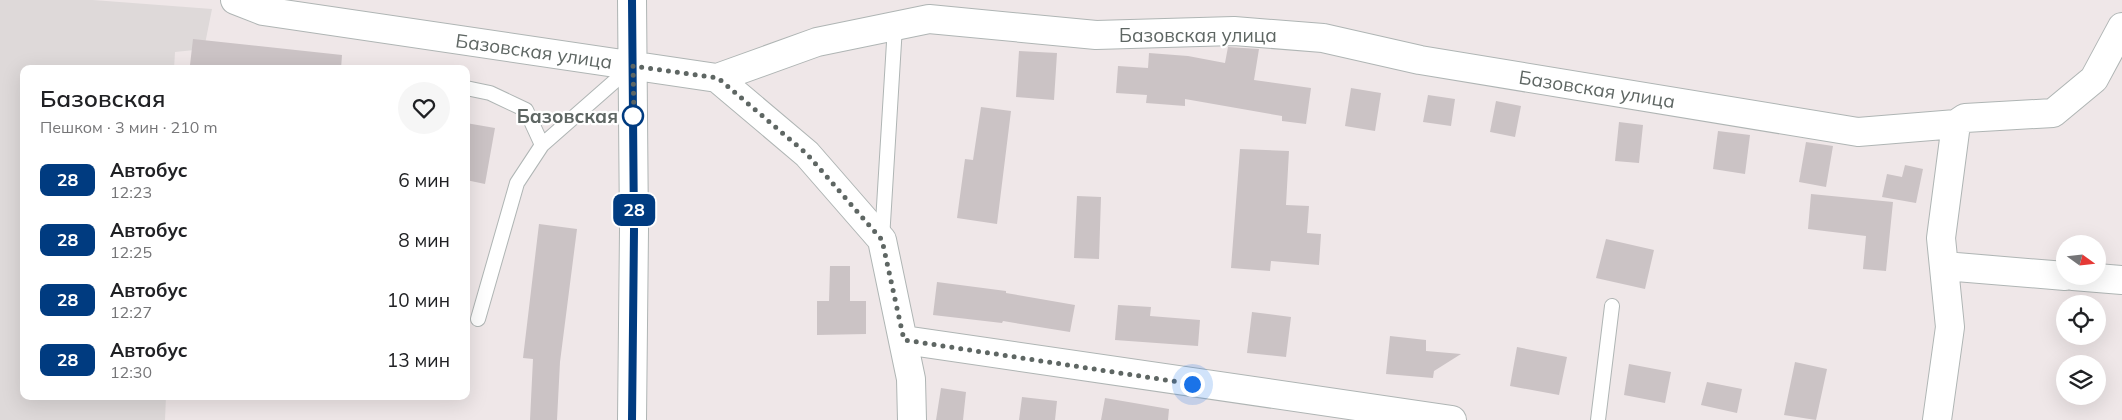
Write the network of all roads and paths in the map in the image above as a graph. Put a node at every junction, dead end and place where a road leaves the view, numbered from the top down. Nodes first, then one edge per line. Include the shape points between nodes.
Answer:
1 (236, 0) edge
2 (631, 9) edge
3 (895, 26) junction
4 (2122, 27) edge
5 (633, 66) junction
6 (718, 78) junction
7 (470, 89) edge
8 (1961, 121) junction
9 (542, 144) junction
10 (882, 240) junction
11 (1944, 266) junction
12 (2056, 275) edge
13 (2106, 279) edge
14 (2122, 280) edge
15 (1612, 306) dead end
16 (478, 320) dead end
17 (904, 340) junction
18 (1420, 418) edge
19 (632, 420) edge
20 (912, 420) edge
21 (1452, 420) edge
22 (1598, 420) edge
23 (1937, 420) edge

1 - 5 street, Базовская улица via 263,11
2 - 5 street
3 - 6 street, Базовская улица via 818,42
3 - 8 street, Базовская улица via 929,19 1096,35 1234,31 1323,38 1420,60 1858,132
3 - 10 lane
4 - 8 street, Базовская улица via 2094,79 2053,112
5 - 6 street, Базовская улица
5 - 9 lane
5 - 19 street
6 - 10 street via 807,154
7 - 9 lane via 490,93 526,110
8 - 11 street via 1941,238
9 - 16 lane via 517,183
10 - 17 street
11 - 12 street
11 - 23 street via 1950,327
13 - 14 street
15 - 22 lane
17 - 18 street
17 - 20 street via 911,379
18 - 21 street

